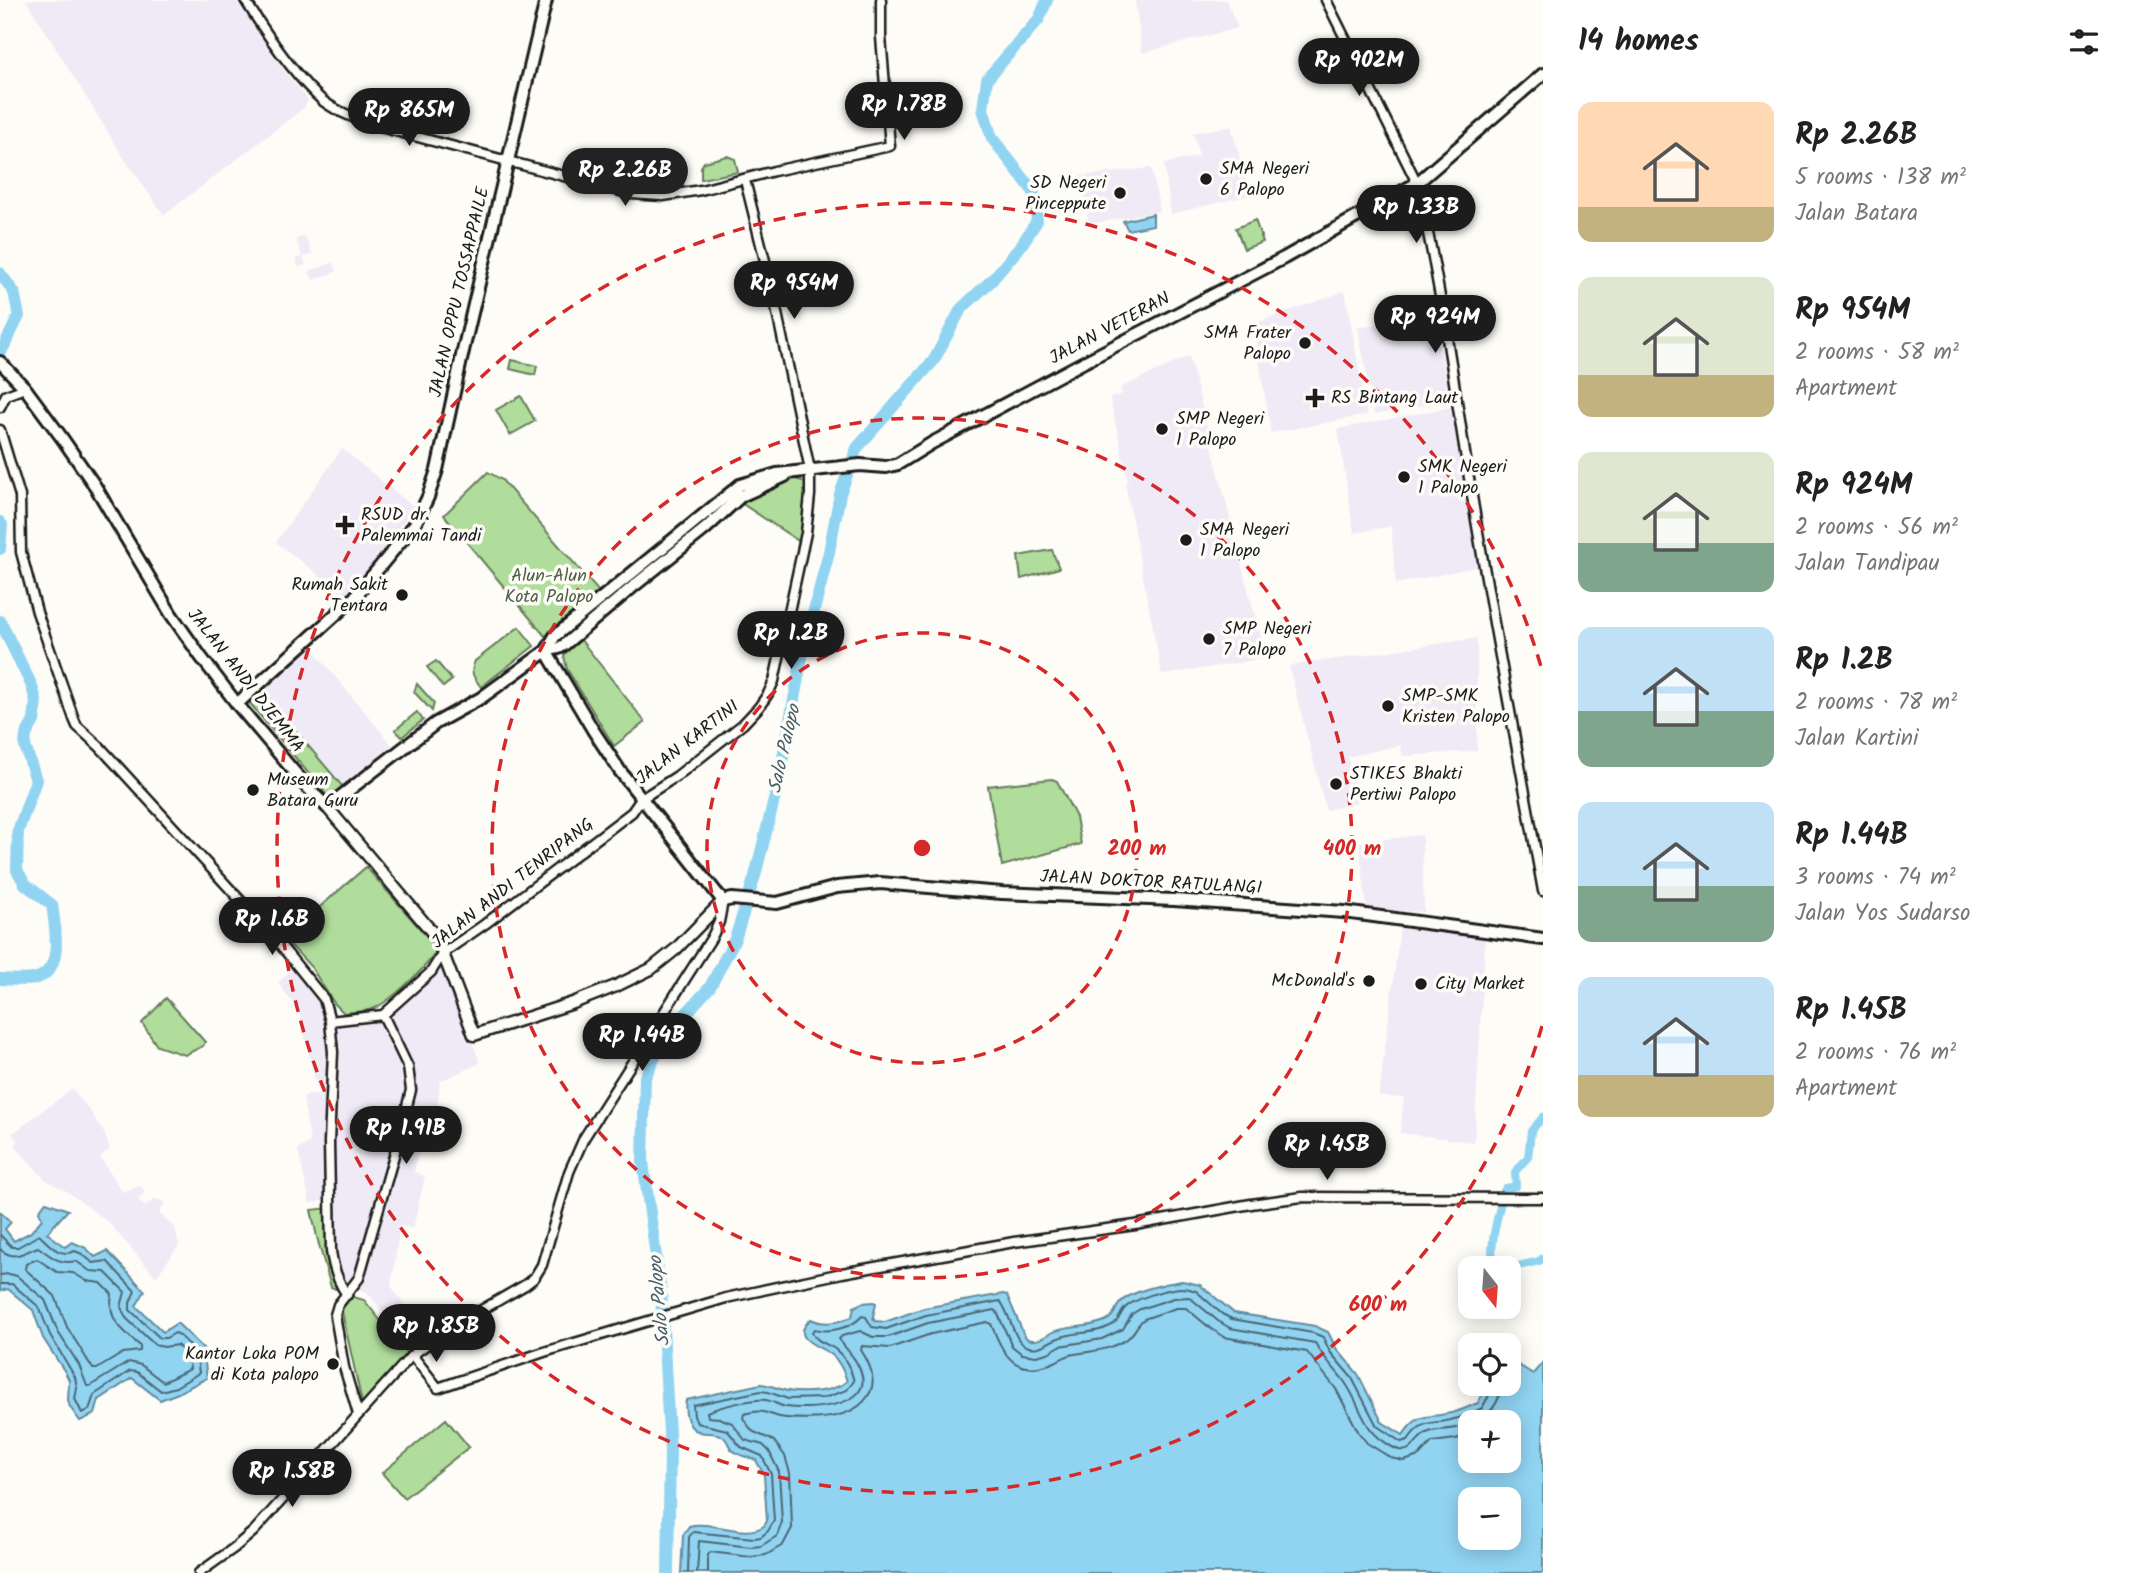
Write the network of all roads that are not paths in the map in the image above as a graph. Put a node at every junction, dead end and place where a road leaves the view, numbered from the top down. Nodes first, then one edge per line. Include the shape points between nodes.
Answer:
1 (245, 0) edge
2 (546, 0) edge
3 (881, 0) edge
4 (1326, 0) edge
5 (1543, 74) edge
6 (508, 160) junction
7 (745, 180) junction
8 (1417, 183) junction
9 (0, 353) edge
10 (6, 365) edge
11 (24, 388) junction
12 (0, 407) edge
13 (0, 430) edge
14 (810, 469) junction
15 (793, 472) junction
16 (697, 519) junction
17 (705, 529) junction
18 (631, 580) junction
19 (546, 651) junction
20 (237, 704) junction
21 (641, 799) junction
22 (327, 807) junction
23 (1543, 891) edge
24 (728, 900) junction
25 (1543, 939) edge
26 (443, 953) junction
27 (383, 1015) junction
28 (330, 1021) junction
29 (1543, 1198) edge
30 (347, 1295) junction
31 (412, 1355) junction
32 (358, 1414) junction
33 (199, 1573) edge

1 - 6 street via 289,63 324,102 367,122
2 - 6 main road, JALAN OPPU TOSSAPPAILE
3 - 7 street via 890,146
4 - 8 street
5 - 8 main road, JALAN VETERAN
6 - 7 street via 645,196
6 - 20 main road, JALAN OPPU TOSSAPPAILE via 437,470 423,508 354,598
7 - 14 street, JALAN KARTINI
8 - 14 main road, JALAN VETERAN via 898,464
8 - 23 street via 1440,287 1492,615
9 - 10 main road, JALAN ANDI DJEMMA
10 - 11 main road, JALAN ANDI DJEMMA
11 - 12 street via 6,395
11 - 20 main road, JALAN ANDI DJEMMA via 95,486 183,632
13 - 28 street via 20,496 20,545 29,584 77,726 274,937 324,999
14 - 15 main road, JALAN VETERAN
14 - 21 street, JALAN KARTINI via 806,533 768,694 743,724
15 - 16 main road via 740,485
15 - 17 main road via 741,496
16 - 17 main road
16 - 18 main road
17 - 18 main road
18 - 19 main road via 564,645
19 - 21 main road
19 - 22 main road via 481,698 436,723
20 - 22 main road, JALAN ANDI DJEMMA
21 - 24 main road
21 - 26 street, JALAN ANDI TENRIPANG via 632,812
22 - 26 main road, JALAN ANDI DJEMMA via 437,938
24 - 25 main road, JALAN DOKTOR RATULANGI via 777,903 837,887 880,883 1344,912
24 - 26 main road, JALAN ANDI DJEMMA via 651,969 584,998 474,1035
24 - 31 street via 712,937 584,1138 538,1272 512,1294
26 - 27 street, JALAN ANDI TENRIPANG via 431,972
27 - 28 street
27 - 30 street via 408,1067 411,1090 359,1278
28 - 30 street via 331,1251
29 - 31 street via 1302,1197 1030,1239 726,1298 438,1388
30 - 32 street via 335,1315
31 - 32 street
32 - 33 street via 254,1531

